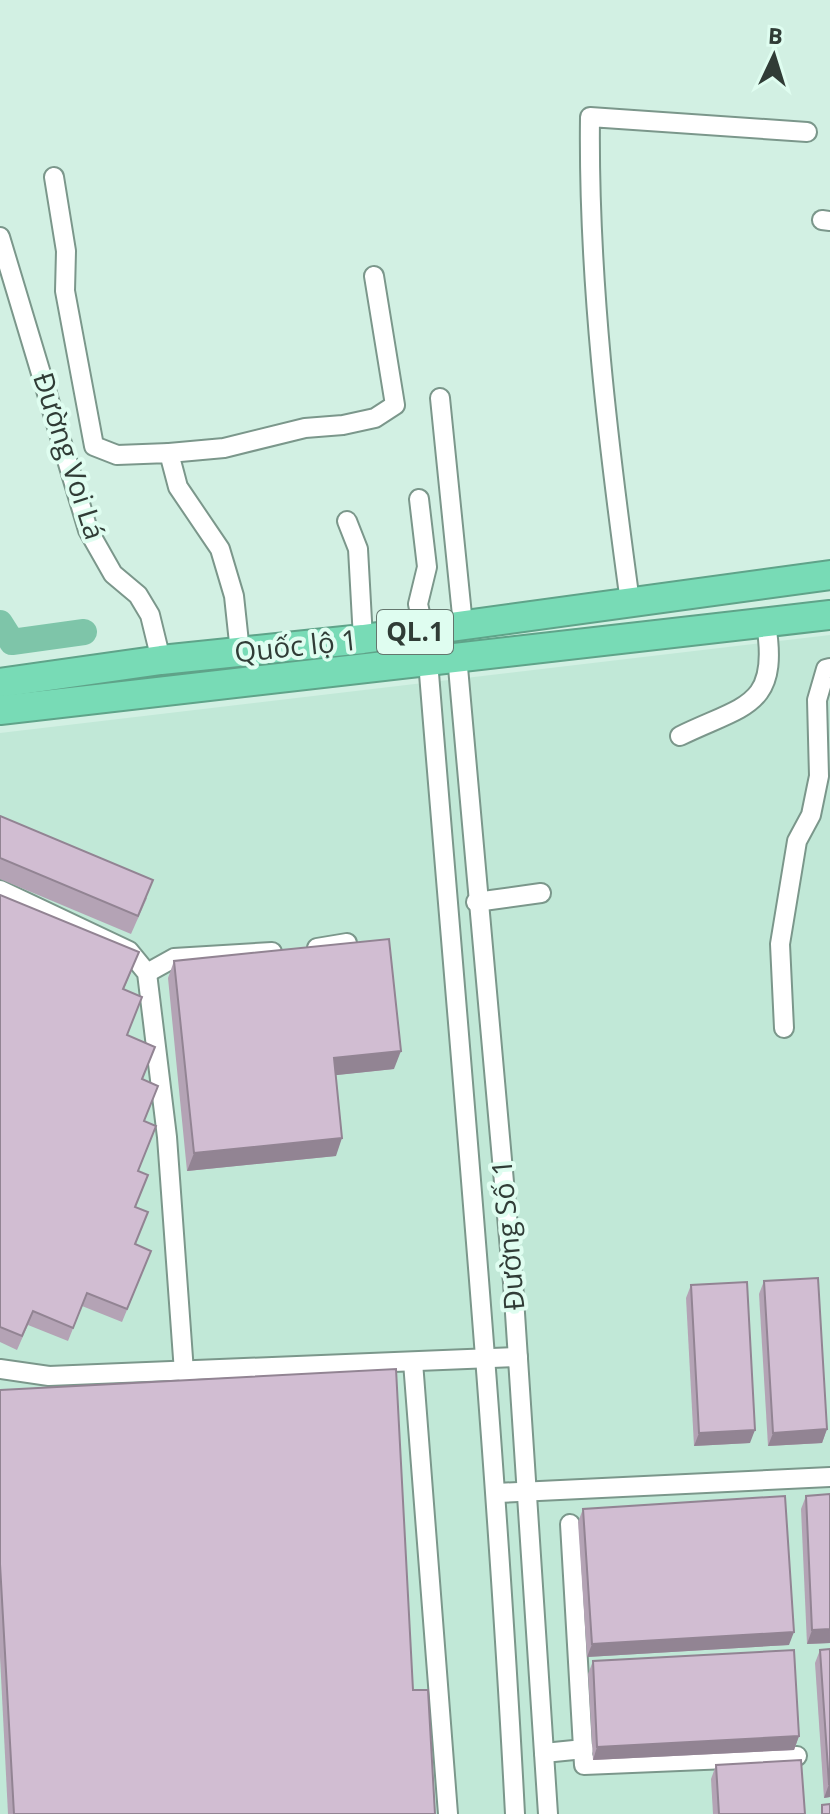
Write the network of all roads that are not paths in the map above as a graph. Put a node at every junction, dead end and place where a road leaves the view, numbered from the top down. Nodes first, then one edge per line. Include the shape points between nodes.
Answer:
1 (807, 132) dead end
2 (54, 177) dead end
3 (0, 237) edge
4 (374, 276) dead end
5 (440, 398) dead end
6 (169, 453) junction
7 (419, 499) dead end
8 (347, 521) dead end
9 (830, 575) edge
10 (630, 602) junction
11 (830, 615) edge
12 (766, 624) junction
13 (457, 626) junction
14 (424, 631) junction
15 (363, 639) junction
16 (240, 652) junction
17 (457, 656) junction
18 (161, 660) junction
19 (428, 661) junction
20 (830, 668) edge
21 (0, 683) edge
22 (0, 710) edge
23 (680, 736) dead end
24 (0, 890) edge
25 (541, 893) dead end
26 (476, 902) junction
27 (347, 943) edge
28 (147, 973) junction
29 (784, 1028) dead end
30 (518, 1357) junction
31 (486, 1359) junction
32 (413, 1362) junction
33 (0, 1369) edge
34 (184, 1372) junction
35 (830, 1477) edge
36 (526, 1491) junction
37 (497, 1493) junction
38 (570, 1524) dead end
39 (584, 1749) junction
40 (544, 1753) junction
41 (797, 1756) dead end
42 (448, 1814) edge
43 (515, 1814) edge
44 (548, 1814) edge

1 - 10 street via 590,117 602,360
2 - 6 street via 66,251 65,291 94,446 117,455
3 - 18 street, Đường Voi Lá via 88,530 113,574 138,595 150,615
4 - 6 street via 395,405 375,418 343,425
5 - 13 street
6 - 16 street via 178,487 220,549 234,596
7 - 14 street via 427,567 418,604
8 - 15 street via 358,549
9 - 10 highway, Quốc lộ 1 / QL.1
10 - 13 highway, Quốc lộ 1 / QL.1
11 - 12 highway, Quốc lộ 1 / QL.1
12 - 17 highway, Quốc lộ 1 / QL.1
12 - 23 street via 769,668 760,696
13 - 14 highway, Quốc lộ 1 / QL.1
13 - 17 highway
14 - 15 highway, Quốc lộ 1 / QL.1
14 - 19 highway
15 - 16 highway, Quốc lộ 1 / QL.1
16 - 18 highway, Quốc lộ 1 / QL.1
17 - 19 highway, Quốc lộ 1 / QL.1
17 - 26 street, Đường Số 1
18 - 21 highway, Quốc lộ 1 / QL.1
19 - 22 highway, Quốc lộ 1 / QL.1
19 - 31 street, Đường Số 1
20 - 29 street via 817,700 819,776 787,888 780,944
24 - 28 street via 129,951
25 - 26 street
26 - 30 street, Đường Số 1
27 - 28 street via 200,954 174,958
28 - 34 street via 167,1137
30 - 31 street
30 - 36 street, Đường Số 1
31 - 32 street
31 - 37 street, Đường Số 1
32 - 34 street
32 - 42 street
33 - 34 street via 49,1376
35 - 36 street
36 - 37 street
36 - 40 street, Đường Số 1
37 - 43 street, Đường Số 1
38 - 39 street
39 - 40 street
39 - 41 street via 584,1765 596,1767
40 - 44 street, Đường Số 1

